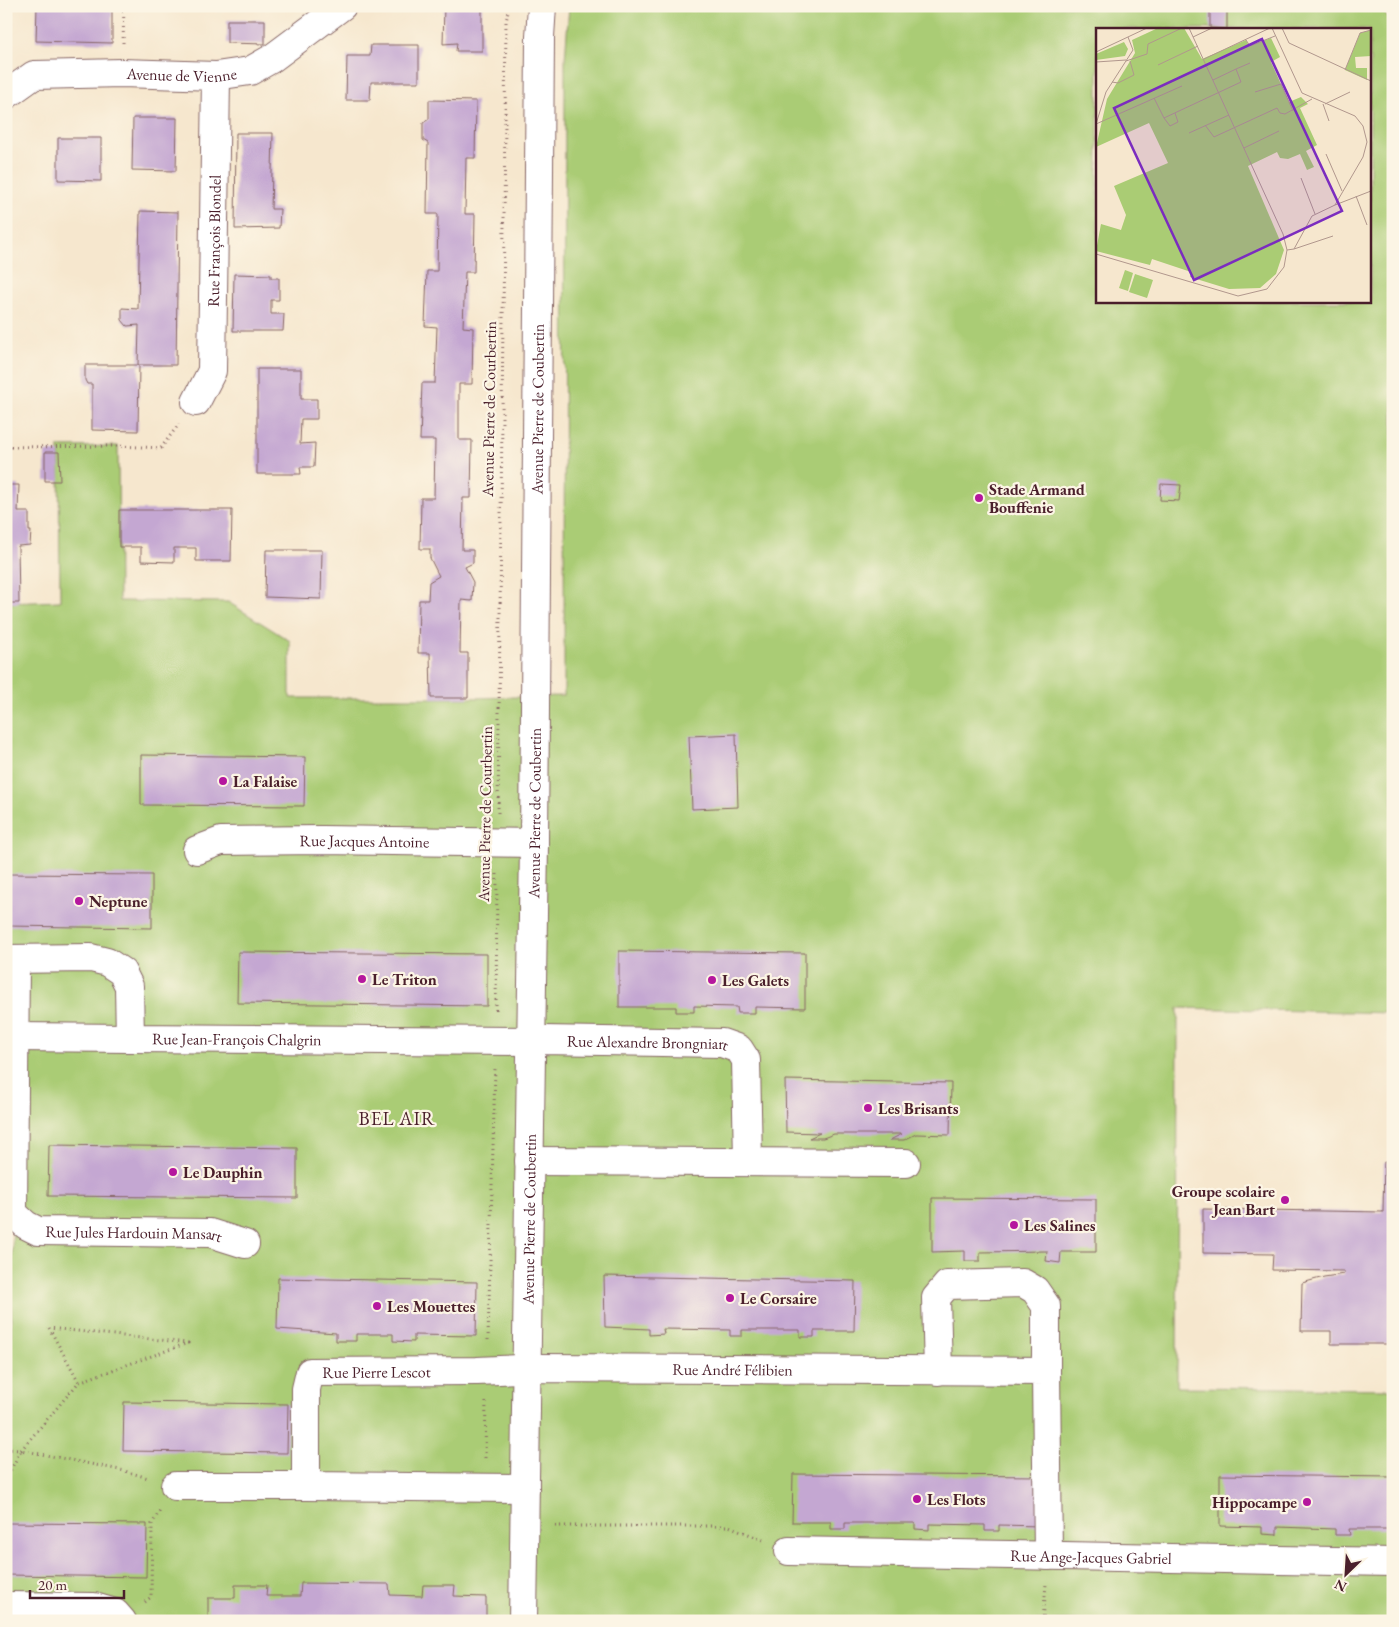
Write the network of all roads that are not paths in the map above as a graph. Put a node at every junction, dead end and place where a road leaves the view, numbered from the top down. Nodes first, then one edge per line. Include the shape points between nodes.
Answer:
1 (342, 6) edge
2 (542, 6) edge
3 (6, 75) edge
4 (34, 76) junction
5 (216, 76) junction
6 (6, 95) edge
7 (196, 402) road end
8 (534, 843) junction
9 (197, 850) dead end
10 (10, 959) edge
11 (14, 1038) junction
12 (130, 1038) junction
13 (531, 1041) junction
14 (529, 1161) junction
15 (748, 1161) junction
16 (906, 1163) dead end
17 (245, 1244) dead end
18 (527, 1370) junction
19 (938, 1371) junction
20 (1046, 1371) junction
21 (174, 1486) road end
22 (306, 1486) junction
23 (525, 1488) junction
24 (789, 1551) road end
25 (1048, 1556) junction
26 (1393, 1562) edge
27 (6, 1606) edge
28 (122, 1621) edge
29 (523, 1621) edge

1 - 5 street, Avenue de Vienne via 272,60 250,71
2 - 8 street, Avenue Pierre de Coubertin
3 - 4 street, Avenue de Vienne
4 - 5 street, Avenue de Vienne via 122,73
4 - 6 street
5 - 7 street, Rue François Blondel via 212,371
8 - 9 street, Rue Jacques Antoine via 221,841
8 - 13 street, Avenue Pierre de Coubertin
10 - 11 street, Rue Jules Hardouin Mansart
10 - 12 street, Rue Jean-François Chalgrin via 91,958 115,967 130,986
11 - 12 street
11 - 17 street, Rue Jules Hardouin Mansart via 13,1213 26,1225 38,1231 210,1233
12 - 13 street, Rue Jean-François Chalgrin
13 - 14 street, Avenue Pierre de Coubertin
13 - 15 street, Rue Alexandre Brongniart via 722,1043 739,1049 746,1060
14 - 15 street
14 - 18 street, Avenue Pierre de Coubertin
15 - 16 street
18 - 19 street, Rue André Félibien
18 - 22 street, Rue Pierre Lescot via 310,1372 306,1389
18 - 23 street, Avenue Pierre de Coubertin
19 - 20 street, Rue André Félibien
19 - 20 street via 936,1298 947,1285 1023,1284 1035,1290 1046,1306
20 - 25 street
21 - 22 street
22 - 23 street
23 - 29 street, Avenue Pierre de Coubertin
24 - 25 street, Rue Ange-Jacques Gabriel
25 - 26 street, Rue Ange-Jacques Gabriel
27 - 28 street via 94,1607 114,1613

